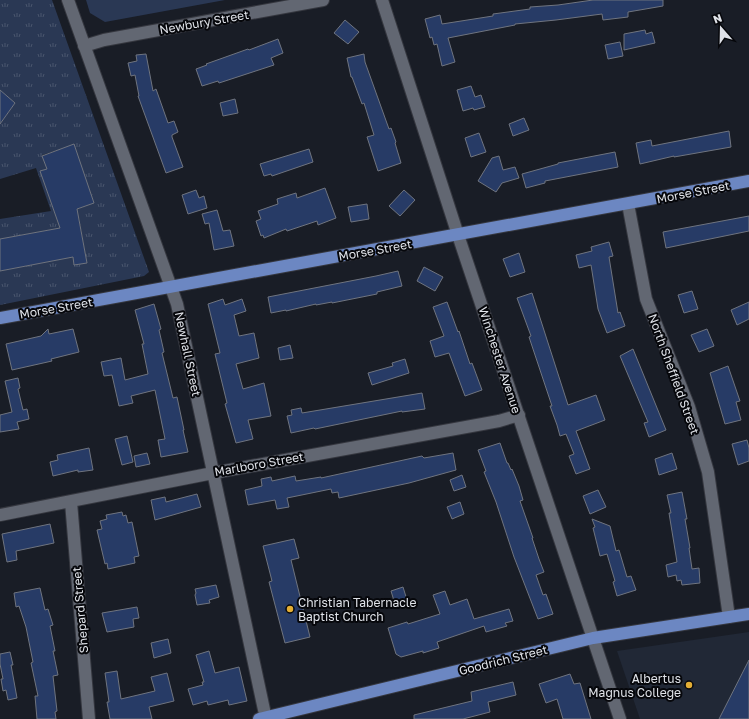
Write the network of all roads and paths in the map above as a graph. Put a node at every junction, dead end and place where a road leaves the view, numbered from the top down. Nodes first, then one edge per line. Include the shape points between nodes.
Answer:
1 (68, 0) edge
2 (323, 0) edge
3 (382, 0) edge
4 (84, 46) junction
5 (749, 181) edge
6 (628, 204) junction
7 (458, 235) junction
8 (170, 286) junction
9 (0, 318) edge
10 (519, 415) junction
11 (213, 473) junction
12 (71, 502) junction
13 (0, 515) edge
14 (749, 614) edge
15 (729, 617) junction
16 (593, 638) junction
17 (263, 718) edge
18 (89, 719) edge
19 (620, 719) edge

1 - 4 street, Newhall Street
2 - 4 street, Newbury Street via 104,40
3 - 7 street, Winchester Avenue
4 - 8 street, Newhall Street
5 - 6 main road, Morse Street
6 - 7 main road, Morse Street
6 - 15 street, North Sheffield Street via 646,299 689,407 708,472
7 - 8 main road, Morse Street
7 - 10 street, Winchester Avenue
8 - 9 main road, Morse Street
8 - 11 street, Newhall Street via 177,304
10 - 11 street, Marlboro Street via 499,421
10 - 16 street, Winchester Avenue
11 - 12 street, Marlboro Street
11 - 17 street, Newhall Street
12 - 13 street, Marlboro Street
12 - 18 street, Shepard Street
14 - 15 main road, Goodrich Street
15 - 16 main road, Goodrich Street
16 - 17 main road, Goodrich Street
16 - 19 street, Winchester Avenue

